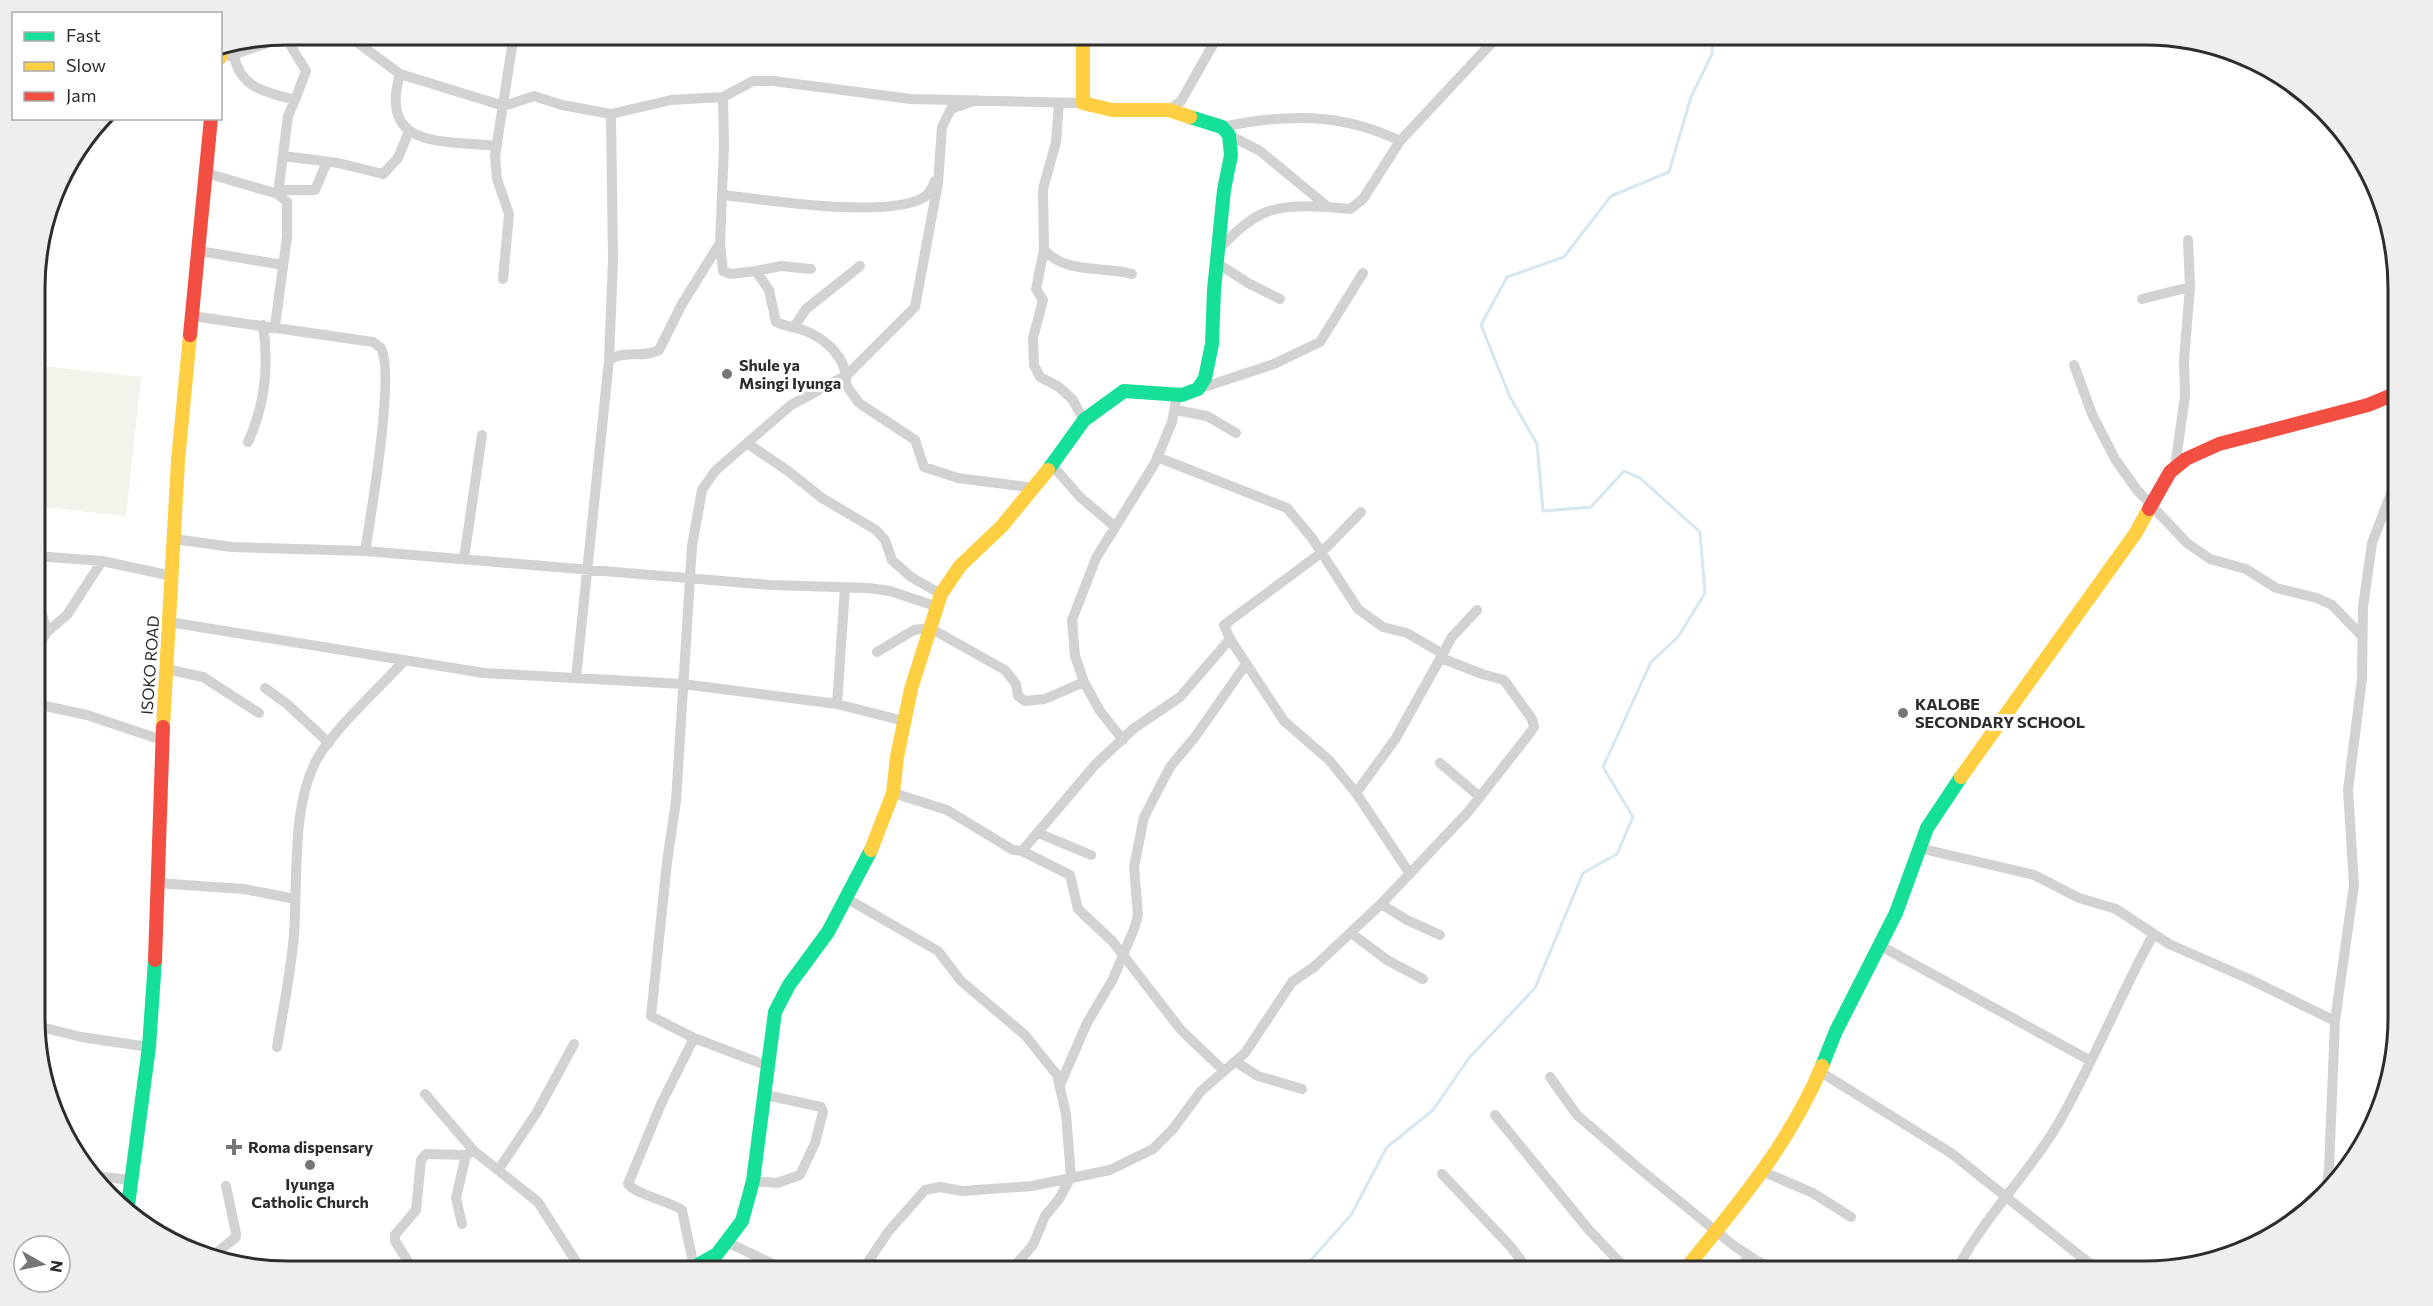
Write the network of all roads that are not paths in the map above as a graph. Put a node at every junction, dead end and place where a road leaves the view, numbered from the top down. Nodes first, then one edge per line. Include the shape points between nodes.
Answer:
1 (294, 45) edge
2 (361, 45) edge
3 (512, 45) edge
4 (1083, 45) edge
5 (1213, 45) edge
6 (1490, 45) edge
7 (225, 54) edge
8 (400, 74) junction
9 (723, 98) junction
10 (295, 100) junction
11 (976, 100) junction
12 (1059, 103) junction
13 (1083, 103) junction
14 (504, 106) junction
15 (1169, 110) junction
16 (611, 114) junction
17 (211, 120) edge
18 (409, 131) junction
19 (1226, 131) junction
20 (1400, 141) junction
21 (497, 146) junction
22 (283, 156) junction
23 (327, 162) junction
24 (206, 173) junction
25 (938, 173) junction
26 (279, 192) junction
27 (723, 195) junction
28 (1328, 207) junction
29 (2188, 240) dead end
30 (720, 243) junction
31 (1044, 250) junction
32 (199, 251) junction
33 (1217, 256) junction
34 (283, 265) junction
35 (860, 266) dead end
36 (811, 269) dead end
37 (756, 271) junction
38 (1363, 273) dead end
39 (1132, 274) dead end
40 (503, 279) dead end
41 (2190, 287) junction
42 (1280, 299) dead end
43 (2142, 299) dead end
44 (192, 316) junction
45 (263, 325) junction
46 (275, 326) junction
47 (794, 327) junction
48 (609, 360) junction
49 (2074, 365) dead end
50 (847, 375) junction
51 (1198, 389) junction
52 (1177, 395) junction
53 (2388, 397) edge
54 (1175, 410) junction
55 (1084, 420) junction
56 (1236, 432) dead end
57 (482, 435) dead end
58 (248, 442) dead end
59 (747, 443) junction
60 (1158, 457) junction
61 (1052, 465) junction
62 (2175, 467) junction
63 (1035, 488) junction
64 (2388, 501) edge
65 (2152, 506) junction
66 (1361, 512) dead end
67 (1114, 526) junction
68 (174, 539) junction
69 (365, 551) junction
70 (1321, 553) junction
71 (45, 557) edge
72 (464, 559) junction
73 (102, 561) junction
74 (587, 570) junction
75 (172, 576) junction
76 (690, 578) junction
77 (845, 587) junction
78 (938, 600) junction
79 (1476, 610) dead end
80 (169, 622) junction
81 (45, 625) edge
82 (930, 628) junction
83 (47, 632) junction
84 (45, 635) edge
85 (2361, 635) junction
86 (1230, 639) junction
87 (877, 652) dead end
88 (1442, 656) junction
89 (405, 660) junction
90 (1246, 664) junction
91 (166, 669) junction
92 (576, 678) junction
93 (1084, 682) junction
94 (683, 684) junction
95 (266, 688) dead end
96 (837, 704) junction
97 (45, 706) edge
98 (259, 713) dead end
99 (904, 721) junction
100 (162, 740) junction
101 (1123, 740) junction
102 (329, 743) junction
103 (1440, 763) dead end
104 (893, 793) junction
105 (1356, 793) junction
106 (1480, 797) junction
107 (1038, 833) junction
108 (1919, 848) junction
109 (1022, 850) junction
110 (1091, 855) dead end
111 (1410, 874) junction
112 (156, 883) junction
113 (846, 898) junction
114 (295, 899) junction
115 (1381, 904) junction
116 (1351, 933) junction
117 (1440, 935) dead end
118 (2153, 935) junction
119 (1879, 945) junction
120 (1123, 954) junction
121 (1424, 979) dead end
122 (2335, 1021) junction
123 (46, 1028) edge
124 (693, 1038) junction
125 (574, 1044) dead end
126 (149, 1047) junction
127 (277, 1047) dead end
128 (2091, 1061) junction
129 (1236, 1062) junction
130 (768, 1066) junction
131 (1224, 1071) junction
132 (1819, 1071) junction
133 (1550, 1077) dead end
134 (1060, 1085) junction
135 (1302, 1089) dead end
136 (424, 1094) dead end
137 (766, 1095) junction
138 (1495, 1115) dead end
139 (470, 1153) junction
140 (499, 1169) junction
141 (1764, 1172) junction
142 (1442, 1174) dead end
143 (104, 1177) edge
144 (1071, 1177) junction
145 (2328, 1178) edge
146 (133, 1180) junction
147 (753, 1181) junction
148 (226, 1186) dead end
149 (2007, 1199) junction
150 (129, 1202) edge
151 (1851, 1217) dead end
152 (462, 1224) dead end
153 (1717, 1233) junction
154 (727, 1242) junction
155 (219, 1251) edge
156 (1747, 1254) junction
157 (408, 1261) edge
158 (576, 1261) edge
159 (694, 1261) edge
160 (704, 1261) edge
161 (766, 1261) edge
162 (869, 1261) edge
163 (1019, 1261) edge
164 (1519, 1261) edge
165 (1618, 1261) edge
166 (1693, 1261) edge
167 (1745, 1261) edge
168 (1761, 1261) edge
169 (1962, 1261) edge
170 (2086, 1261) edge

1 - 10 street via 306,71
2 - 8 street
3 - 14 street
4 - 13 street
5 - 15 street via 1181,101
6 - 20 street
7 - 10 street via 249,84
8 - 14 street
8 - 18 street via 395,106 397,118
9 - 11 street via 743,85 773,81 861,94
9 - 16 street via 671,100
9 - 27 street
10 - 22 street via 288,116
11 - 12 street
11 - 25 street via 951,109 946,116
12 - 13 street
12 - 31 street via 1056,142 1042,189
13 - 15 street via 1112,110
14 - 16 street via 534,96
14 - 21 street
15 - 19 street
16 - 48 street via 613,261
17 - 24 street, ISOKO ROAD
18 - 21 street via 425,137
18 - 23 street via 398,158 383,174
19 - 20 street via 1264,119 1343,120
19 - 28 street via 1260,151
19 - 33 street via 1231,154
20 - 28 street via 1359,204 1344,210
21 - 40 street via 497,179 509,214
22 - 23 street
22 - 26 street
23 - 26 street via 315,190
24 - 26 street
24 - 32 street, ISOKO ROAD
25 - 27 street via 924,197 887,207
25 - 50 street via 918,301
26 - 34 street via 287,202 288,213
27 - 30 street
28 - 33 street via 1284,206 1258,215 1245,223
29 - 41 street
30 - 37 street via 723,271
30 - 48 street via 686,296 659,350 647,355 624,353
31 - 39 street via 1053,260 1063,263
31 - 55 street via 1036,283 1043,300 1033,338 1034,365 1040,377 1072,399
32 - 34 street
32 - 44 street, ISOKO ROAD
33 - 42 street via 1248,283
33 - 51 street via 1209,361 1206,378
34 - 46 street
35 - 47 street via 806,309
36 - 37 street via 781,266
37 - 47 street via 769,291 776,322
38 - 51 street via 1320,342 1274,364
41 - 43 street
41 - 62 street via 2183,414
44 - 45 street
44 - 68 street, ISOKO ROAD
45 - 46 street
45 - 58 street via 266,377 262,403
46 - 69 street via 374,342 383,352 384,395 377,479
47 - 50 street via 807,331 834,351 842,359
48 - 74 street
49 - 65 street via 2092,414 2115,459
50 - 59 street via 791,405
50 - 63 street via 846,385 859,403 915,440 924,466 958,478
51 - 52 street
52 - 54 street
52 - 55 street via 1124,391
53 - 62 street via 2219,444
54 - 56 street via 1207,416
54 - 60 street
55 - 61 street
57 - 72 street
59 - 76 street via 715,471 702,490
59 - 78 street via 822,498 876,530 885,540 892,560
60 - 67 street
60 - 70 street via 1287,508
61 - 63 street
61 - 67 street via 1080,497
62 - 65 street
63 - 78 street via 960,566
64 - 85 street via 2372,543
65 - 85 street via 2187,543 2210,559 2246,569 2276,588 2325,602
65 - 108 street via 1995,726 1940,808
66 - 70 street
67 - 93 street via 1095,558 1072,620
68 - 69 street via 232,547
68 - 75 street, ISOKO ROAD
69 - 72 street
70 - 86 street via 1224,625
70 - 88 street via 1366,616 1383,627 1407,633
71 - 73 street
72 - 74 street
73 - 75 street
73 - 83 street via 67,615
74 - 76 street
74 - 92 street
75 - 80 street, ISOKO ROAD
76 - 77 street
76 - 94 street
77 - 78 street
77 - 96 street
78 - 82 street
79 - 88 street via 1452,637
80 - 89 street
80 - 91 street, ISOKO ROAD
81 - 83 street
82 - 87 street via 914,630
82 - 93 street via 1005,670 1016,684 1018,696 1025,701 1045,699
82 - 99 street
83 - 84 street
85 - 122 street via 2361,688 2349,790 2354,885
86 - 90 street
86 - 101 street via 1179,697
88 - 105 street via 1396,738
88 - 106 street via 1482,675 1504,680 1533,723 1530,733
89 - 92 street via 504,675
89 - 102 street
90 - 105 street via 1284,721 1324,754
90 - 120 street via 1170,767 1144,817 1134,867 1138,915
91 - 98 street via 203,677
91 - 100 street, ISOKO ROAD
92 - 94 street
93 - 101 street
94 - 96 street
94 - 124 street via 676,801 651,1018
95 - 102 street
96 - 99 street
97 - 100 street via 87,715
99 - 104 street
100 - 112 street, ISOKO ROAD
101 - 107 street via 1083,778
102 - 114 street via 318,758 306,793 297,846
103 - 106 street
104 - 109 street via 947,810 1013,850
104 - 113 street via 878,836
105 - 111 street
106 - 111 street
107 - 109 street
107 - 110 street
108 - 118 street via 2022,870 2079,898 2116,909
108 - 119 street via 1907,887
109 - 120 street via 1070,875 1078,909
111 - 115 street
112 - 114 street via 244,889
112 - 126 street, ISOKO ROAD
113 - 130 street via 828,932 781,998 772,1023
113 - 134 street via 938,951 974,994 1025,1035 1057,1075
114 - 127 street via 294,934
115 - 116 street
115 - 117 street
116 - 121 street via 1387,960
116 - 129 street via 1292,982 1258,1036
118 - 122 street
118 - 128 street
119 - 128 street
119 - 132 street
120 - 131 street via 1166,1012
120 - 134 street
122 - 145 street
123 - 126 street
124 - 130 street
124 - 159 street via 628,1184 682,1210
125 - 140 street via 537,1112
126 - 146 street, ISOKO ROAD
128 - 149 street via 2057,1125
129 - 131 street
129 - 135 street via 1258,1076
130 - 137 street
131 - 144 street via 1201,1091 1153,1149 1110,1170
132 - 141 street via 1805,1107
132 - 149 street via 1951,1153
133 - 153 street via 1577,1115
134 - 144 street
136 - 139 street
137 - 147 street
137 - 147 street via 821,1107 823,1112 815,1143 800,1175 777,1183
138 - 165 street
139 - 140 street
139 - 152 street via 456,1198
139 - 157 street via 426,1154 421,1160 416,1210 395,1235
140 - 158 street via 538,1202
141 - 151 street via 1813,1193
141 - 153 street
142 - 164 street via 1511,1247
143 - 146 street
144 - 162 street via 1032,1185 926,1190 888,1232
144 - 163 street via 1045,1216 1033,1245
146 - 150 street, ISOKO ROAD
147 - 154 street via 742,1221
148 - 155 street via 236,1238
149 - 169 street
149 - 170 street
153 - 156 street
153 - 166 street
154 - 160 street
154 - 161 street
156 - 167 street
156 - 168 street

